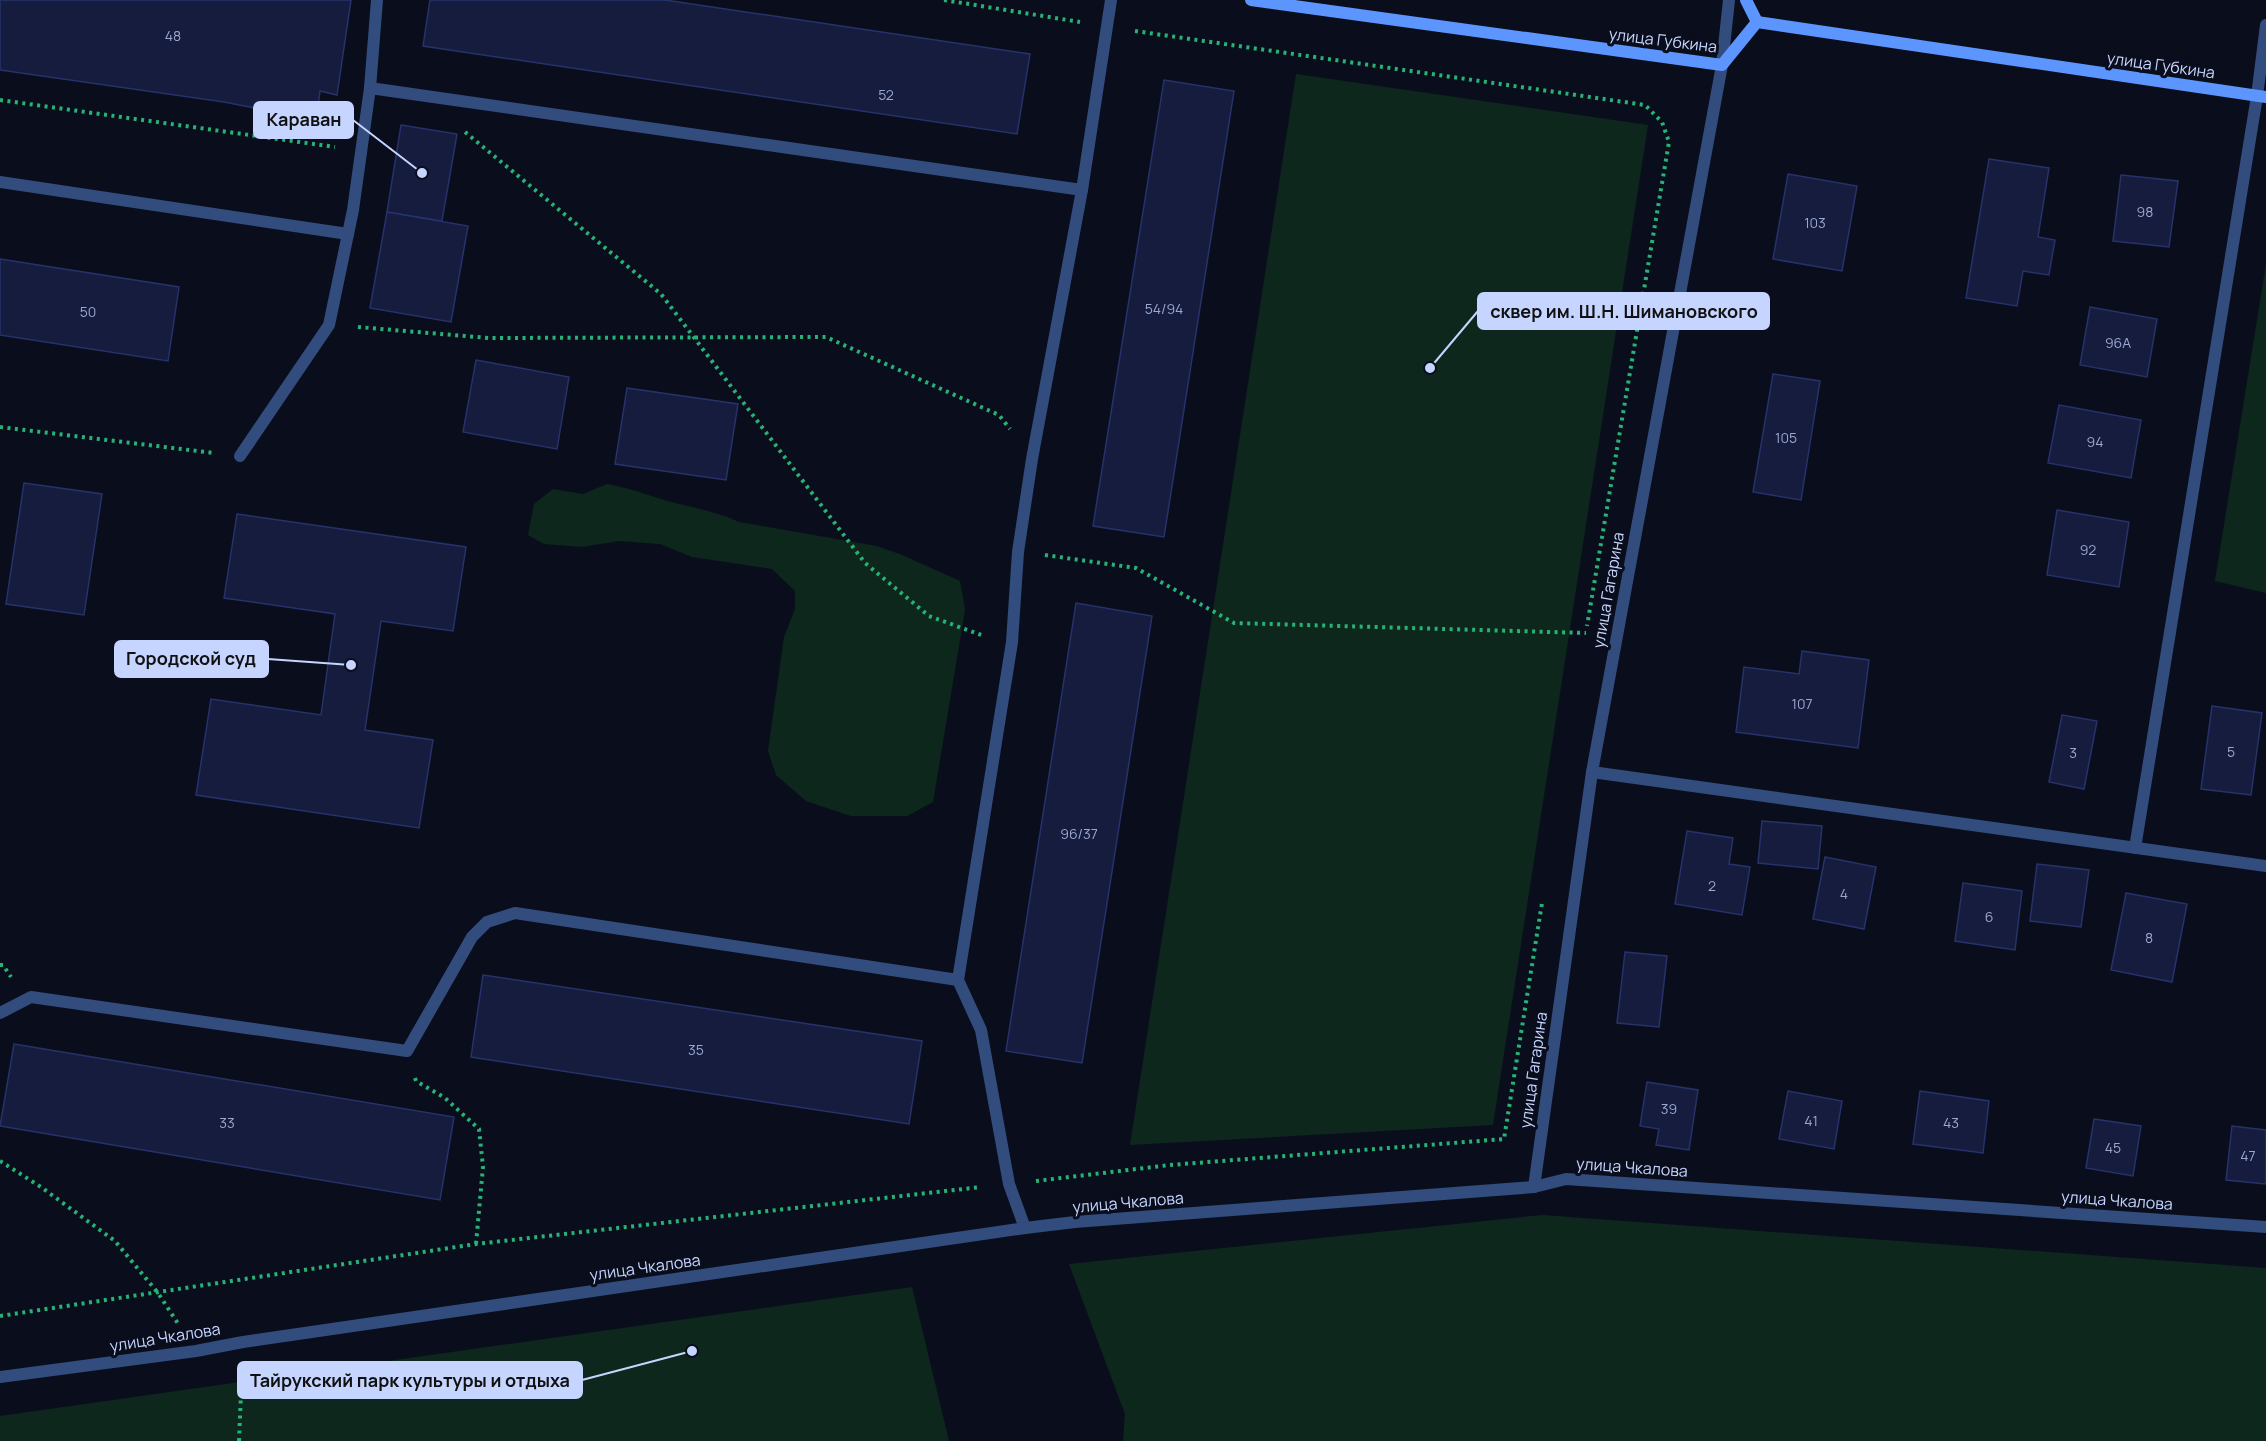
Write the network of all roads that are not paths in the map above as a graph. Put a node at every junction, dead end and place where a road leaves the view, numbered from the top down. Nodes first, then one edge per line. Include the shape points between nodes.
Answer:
1 (377, 0) edge
2 (1111, 0) edge
3 (1251, 0) edge
4 (1729, 0) edge
5 (1746, 0) edge
6 (1758, 22) junction
7 (2266, 25) edge
8 (1722, 65) junction
9 (370, 88) junction
10 (2262, 96) edge
11 (0, 182) edge
12 (1082, 190) junction
13 (348, 234) junction
14 (240, 456) road end
15 (1592, 772) junction
16 (2134, 848) junction
17 (2266, 866) edge
18 (958, 980) junction
19 (0, 1013) edge
20 (1534, 1187) junction
21 (2266, 1227) edge
22 (1025, 1228) junction
23 (0, 1377) edge

1 - 9 street
2 - 12 street
3 - 8 main road, улица Губкина
4 - 8 street, улица Гагарина
5 - 6 main road
6 - 8 main road, улица Губкина
6 - 10 main road, улица Губкина
7 - 10 street
8 - 15 street, улица Гагарина
9 - 12 street
9 - 13 street
10 - 16 street
11 - 13 street
12 - 18 street via 1032,459 1018,552 1012,642
13 - 14 street via 329,325
15 - 16 street
15 - 20 street, улица Гагарина
16 - 17 street
18 - 19 street via 515,913 487,922 472,937 407,1051 31,996
18 - 22 street via 981,1030 1009,1184
20 - 21 street, улица Чкалова via 1566,1179
20 - 22 street, улица Чкалова
22 - 23 street, улица Чкалова

